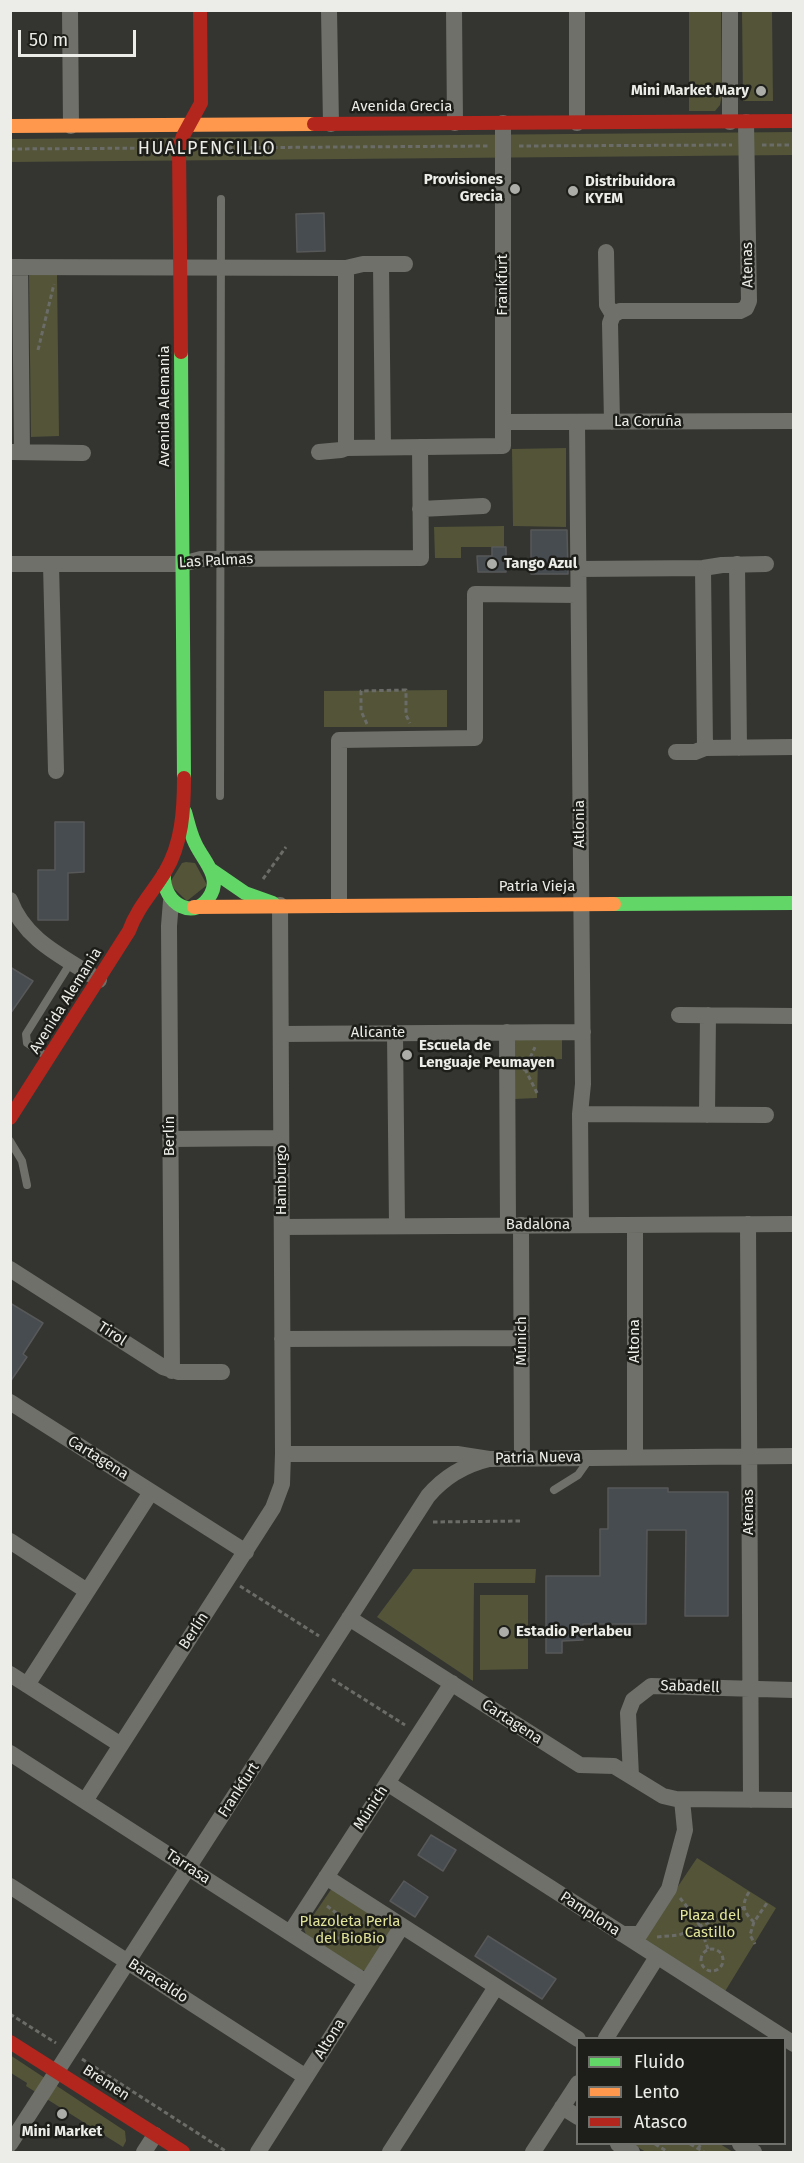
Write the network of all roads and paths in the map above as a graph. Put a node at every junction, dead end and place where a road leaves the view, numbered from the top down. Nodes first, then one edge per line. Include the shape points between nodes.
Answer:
1 (70, 10) edge
2 (200, 10) edge
3 (329, 10) edge
4 (454, 10) edge
5 (577, 10) edge
6 (730, 10) edge
7 (794, 121) edge
8 (738, 122) junction
9 (455, 123) junction
10 (503, 123) junction
11 (577, 123) junction
12 (331, 124) junction
13 (189, 125) junction
14 (10, 126) edge
15 (71, 126) junction
16 (746, 145) junction
17 (794, 145) edge
18 (503, 146) junction
19 (179, 148) junction
20 (10, 149) edge
21 (221, 199) dead end
22 (606, 252) dead end
23 (381, 264) junction
24 (405, 264) dead end
25 (15, 267) edge
26 (346, 268) junction
27 (180, 269) junction
28 (221, 269) junction
29 (613, 315) junction
30 (794, 421) edge
31 (503, 422) junction
32 (578, 422) junction
33 (612, 422) junction
34 (383, 447) junction
35 (420, 447) junction
36 (346, 448) junction
37 (16, 452) edge
38 (319, 452) dead end
39 (83, 453) dead end
40 (483, 506) dead end
41 (420, 509) junction
42 (220, 559) junction
43 (10, 564) edge
44 (51, 564) junction
45 (182, 564) junction
46 (737, 564) junction
47 (766, 564) dead end
48 (703, 568) junction
49 (579, 569) junction
50 (579, 595) junction
51 (419, 739) junction
52 (374, 740) junction
53 (794, 747) edge
54 (705, 748) junction
55 (738, 748) junction
56 (676, 752) dead end
57 (56, 771) dead end
58 (220, 796) dead end
59 (184, 808) junction
60 (286, 847) dead end
61 (208, 866) junction
62 (166, 869) junction
63 (263, 879) dead end
64 (10, 900) edge
65 (171, 902) junction
66 (794, 903) edge
67 (581, 904) junction
68 (280, 905) junction
69 (339, 905) junction
70 (194, 907) junction
71 (129, 931) junction
72 (71, 962) junction
73 (99, 980) junction
74 (679, 1015) dead end
75 (708, 1015) junction
76 (794, 1016) edge
77 (507, 1032) junction
78 (543, 1032) junction
79 (583, 1032) junction
80 (395, 1033) junction
81 (281, 1034) junction
82 (49, 1058) junction
83 (522, 1075) dead end
84 (580, 1113) junction
85 (707, 1114) junction
86 (766, 1115) dead end
87 (10, 1118) edge
88 (281, 1138) junction
89 (170, 1139) junction
90 (10, 1142) edge
91 (27, 1185) dead end
92 (634, 1224) junction
93 (748, 1224) junction
94 (794, 1224) edge
95 (515, 1225) junction
96 (581, 1225) junction
97 (397, 1226) junction
98 (282, 1227) junction
99 (10, 1269) edge
100 (522, 1338) junction
101 (282, 1339) junction
102 (172, 1371) junction
103 (222, 1372) dead end
104 (10, 1402) edge
105 (283, 1454) junction
106 (749, 1456) junction
107 (794, 1456) edge
108 (591, 1457) junction
109 (635, 1457) junction
110 (522, 1458) junction
111 (489, 1459) junction
112 (554, 1490) dead end
113 (152, 1492) junction
114 (521, 1521) dead end
115 (433, 1522) dead end
116 (10, 1541) edge
117 (246, 1551) junction
118 (228, 1579) junction
119 (87, 1591) junction
120 (349, 1618) junction
121 (319, 1636) dead end
122 (10, 1674) edge
123 (332, 1679) dead end
124 (452, 1683) junction
125 (27, 1685) junction
126 (750, 1690) junction
127 (794, 1690) edge
128 (420, 1734) junction
129 (121, 1745) junction
130 (10, 1753) edge
131 (631, 1776) junction
132 (387, 1784) junction
133 (682, 1800) junction
134 (751, 1800) junction
135 (794, 1800) edge
136 (85, 1801) junction
137 (189, 1868) junction
138 (326, 1877) junction
139 (10, 1886) edge
140 (669, 1889) junction
141 (749, 1892) dead end
142 (767, 1903) dead end
143 (743, 1908) junction
144 (322, 1916) dead end
145 (348, 1922) dead end
146 (754, 1923) junction
147 (402, 1926) junction
148 (700, 1926) junction
149 (290, 1933) junction
150 (622, 1934) junction
151 (640, 1934) junction
152 (754, 1944) dead end
153 (708, 1949) junction
154 (657, 1956) junction
155 (129, 1962) junction
156 (366, 1982) junction
157 (496, 1987) junction
158 (10, 2014) edge
159 (607, 2037) edge
160 (783, 2037) edge
161 (576, 2038) edge
162 (10, 2042) edge
163 (71, 2052) junction
164 (58, 2072) junction
165 (306, 2077) junction
166 (576, 2086) edge
167 (562, 2107) junction
168 (576, 2116) edge
169 (155, 2135) junction
170 (10, 2144) edge
171 (692, 2145) edge
172 (700, 2145) edge
173 (698, 2149) junction
174 (144, 2152) edge
175 (183, 2152) edge
176 (227, 2152) edge
177 (258, 2152) edge
178 (390, 2152) edge
179 (533, 2152) edge
180 (704, 2152) edge

1 - 15 street
2 - 13 street, Avenida Alemania via 201,104
3 - 12 street
4 - 9 street
5 - 11 street
6 - 8 street, Atenas
7 - 8 street, Avenida Grecia
8 - 11 street, Avenida Grecia
8 - 16 street, Atenas
9 - 10 street, Avenida Grecia
9 - 12 street, Avenida Grecia
10 - 11 street, Avenida Grecia
10 - 18 street, Frankfurt
12 - 13 street, Avenida Grecia
13 - 15 street, Avenida Grecia
13 - 19 street, Avenida Alemania
14 - 15 street, Avenida Grecia
16 - 17 path
16 - 18 path
16 - 29 street, Atenas via 746,308 620,311
18 - 19 path
18 - 31 street, Frankfurt
19 - 20 path
19 - 27 street, Avenida Alemania
21 - 28 lane
22 - 29 street via 607,305
23 - 24 street
23 - 26 street
23 - 34 street
25 - 27 street
25 - 37 street
26 - 28 street
26 - 36 street
27 - 28 street
27 - 45 street, Avenida Alemania
28 - 42 lane
29 - 33 street
30 - 33 street, La Coruña
31 - 32 street, La Coruña
31 - 35 street, Frankfurt via 503,446
32 - 33 street, La Coruña
32 - 49 street, Atlonia
34 - 35 street
34 - 36 street
35 - 41 street
36 - 38 street
37 - 39 street
40 - 41 street
41 - 42 street, Las Palmas via 421,558
42 - 45 street, Las Palmas
42 - 58 lane
43 - 44 street, Las Palmas
44 - 45 street, Las Palmas
44 - 57 street
45 - 59 street, Avenida Alemania
46 - 47 street
46 - 48 street
46 - 55 street
48 - 49 street
48 - 54 street
49 - 50 street, Atlonia
50 - 51 street via 475,594 475,738
50 - 67 street, Atlonia
51 - 52 street
51 - 52 path via 406,715 406,690 361,691 361,711
52 - 69 street via 339,740
53 - 55 street
54 - 55 street
54 - 56 street
59 - 61 street, Avenida Alemania
59 - 62 street, Avenida Alemania
60 - 63 path
61 - 62 street via 190,856 179,858
61 - 68 street, Patria Vieja via 244,892
61 - 70 street, Avenida Alemania via 214,882 212,891 207,900
62 - 65 street via 163,889
62 - 71 street, Avenida Alemania via 138,909
64 - 72 street via 28,932
65 - 70 street via 184,908
65 - 71 street, Avenida Alemania
65 - 89 street, Berlín
66 - 67 street, Patria Vieja
67 - 69 street, Patria Vieja
67 - 79 street, Atlonia
68 - 69 street, Patria Vieja
68 - 70 street, Patria Vieja
68 - 81 street, Hamburgo
71 - 73 street, Avenida Alemania
72 - 73 street
72 - 82 lane via 26,1034 27,1043
73 - 82 street, Avenida Alemania
74 - 75 street
75 - 76 street
75 - 85 street
77 - 78 street, Alicante
77 - 80 street, Alicante
77 - 95 street, Múnich
78 - 79 street, Alicante
78 - 83 path
79 - 84 street, Atlonia
80 - 81 street, Alicante
80 - 97 street
81 - 88 street, Hamburgo
82 - 87 street, Avenida Alemania
84 - 85 street
84 - 96 street, Atlonia
85 - 86 street
88 - 89 street
88 - 98 street, Hamburgo
89 - 102 street, Berlín
90 - 91 lane via 22,1161
92 - 93 street, Badalona
92 - 96 street, Badalona
92 - 109 street, Altona
93 - 94 street, Badalona
93 - 106 street, Atenas
95 - 96 street, Badalona
95 - 97 street, Badalona
95 - 100 street, Múnich
97 - 98 street, Badalona
98 - 101 street, Hamburgo
99 - 102 street, Tirol
100 - 101 street
100 - 110 street, Múnich
101 - 105 street, Hamburgo
102 - 103 street, Tirol
104 - 113 street, Cartagena
105 - 111 street, Patria Nueva via 457,1454
105 - 117 street, Berlín via 279,1494
106 - 107 street, Patria Nueva
106 - 109 street, Patria Nueva
106 - 126 street, Atenas
108 - 109 street, Patria Nueva
108 - 110 street, Patria Nueva
108 - 112 lane via 578,1474
110 - 111 street, Patria Nueva
111 - 120 street, Frankfurt via 462,1467 435,1488
113 - 117 street, Cartagena
113 - 119 street
114 - 115 path
116 - 119 street
117 - 118 street, Berlín
118 - 121 path
118 - 129 street, Berlín
119 - 125 street
120 - 124 street, Cartagena
120 - 137 street, Frankfurt
122 - 125 street
123 - 128 path
124 - 128 street, Múnich
124 - 131 street, Cartagena via 580,1765 614,1766
125 - 129 street
126 - 127 street, Sabadell
126 - 131 street, Sabadell via 651,1686 633,1700 628,1713
126 - 134 street, Atenas
128 - 132 street, Múnich
129 - 136 street, Berlín
130 - 136 street, Tarrasa
131 - 133 street, Cartagena via 663,1796
132 - 138 street, Múnich
132 - 150 street, Pamplona
133 - 134 street, Cartagena
133 - 140 street via 685,1830
134 - 135 street, Cartagena
136 - 137 street, Tarrasa
137 - 149 street, Tarrasa
137 - 155 street, Frankfurt
138 - 147 street
138 - 149 street, Múnich
139 - 155 street, Baracaldo
140 - 148 path
140 - 151 street
141 - 143 path
142 - 146 path
143 - 146 path
143 - 148 path
144 - 145 path via 316,1924 338,1938
146 - 152 path via 750,1935
147 - 156 street, Altona
147 - 157 street
148 - 151 path via 672,1936
148 - 153 path
149 - 156 street, Tarrasa
150 - 151 street
150 - 154 street, Pamplona
153 - 153 path via 701,1964 704,1969 715,1971 723,1965 722,1955
154 - 159 street
154 - 160 street, Pamplona
155 - 163 street, Frankfurt
155 - 165 street, Baracaldo
156 - 165 street, Altona
157 - 161 street
157 - 178 street
158 - 163 path
162 - 164 street, Bremen
163 - 164 street, Frankfurt
163 - 176 path
164 - 169 street, Bremen
164 - 170 street, Frankfurt
165 - 177 street, Altona
166 - 167 street
167 - 168 street
167 - 179 street
169 - 174 street
169 - 175 street, Bremen
171 - 173 path
172 - 173 path
173 - 180 path

